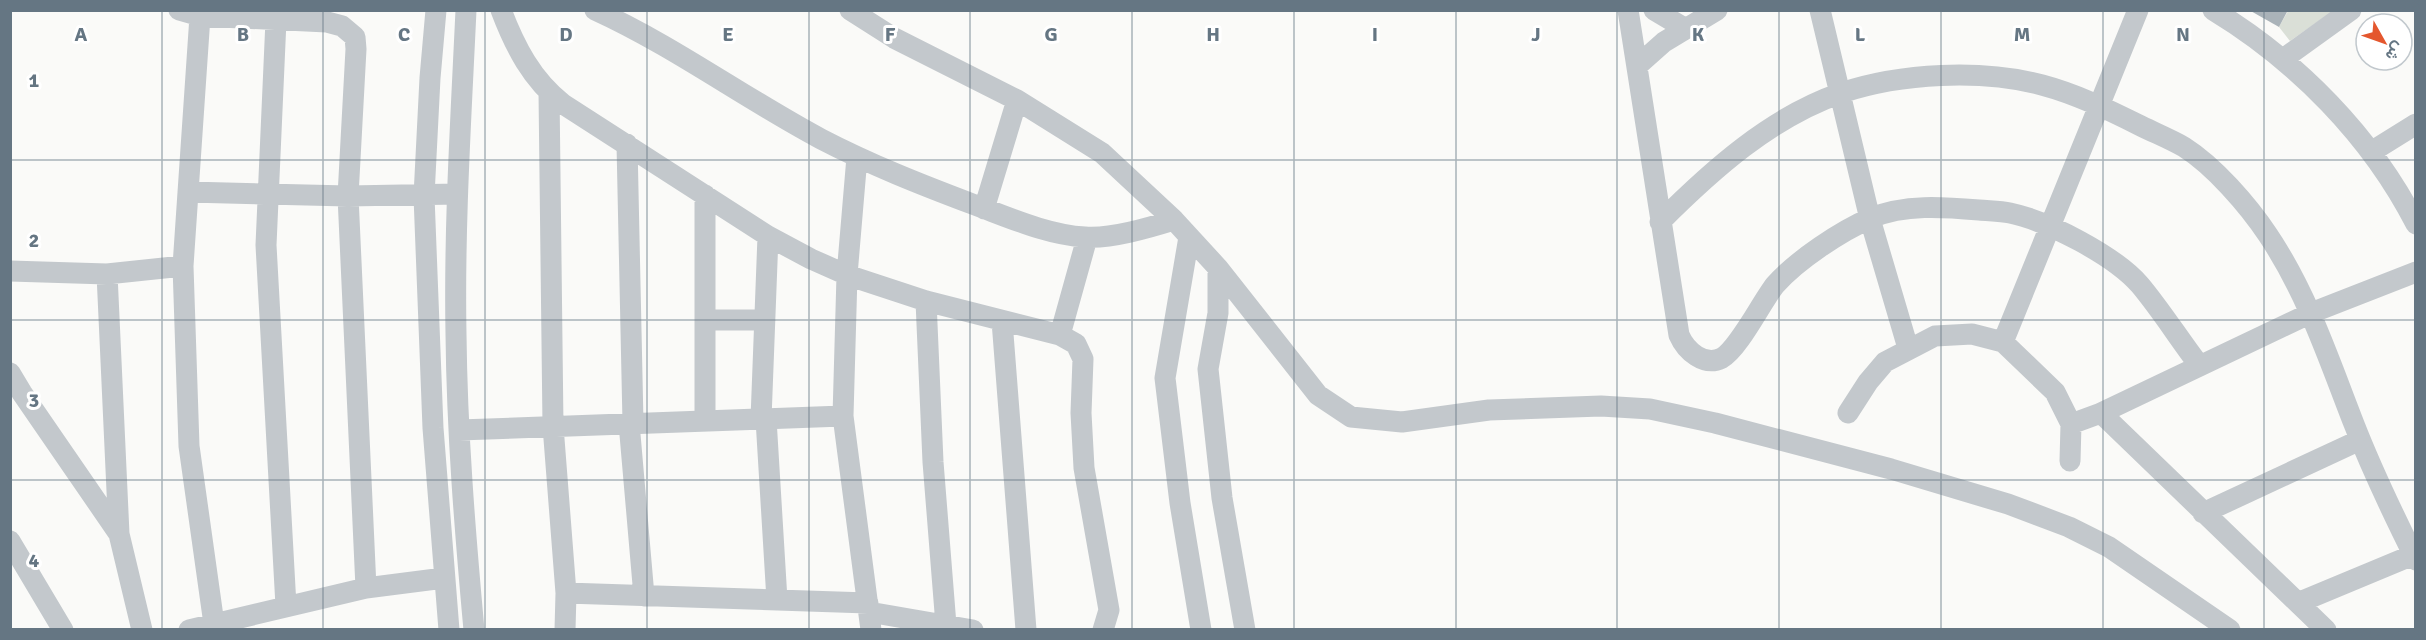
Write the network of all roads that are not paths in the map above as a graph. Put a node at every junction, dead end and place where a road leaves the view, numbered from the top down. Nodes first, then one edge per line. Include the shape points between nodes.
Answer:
1 (436, 10) edge
2 (466, 10) edge
3 (501, 10) edge
4 (595, 10) edge
5 (850, 10) edge
6 (1628, 10) edge
7 (1654, 10) edge
8 (1717, 10) edge
9 (1820, 10) edge
10 (2138, 10) edge
11 (2213, 10) edge
12 (2351, 10) edge
13 (190, 13) edge
14 (276, 20) junction
15 (1686, 29) junction
16 (2283, 59) junction
17 (1637, 66) junction
18 (549, 92) junction
19 (1841, 93) junction
20 (1017, 100) junction
21 (2100, 106) junction
22 (2415, 124) edge
23 (627, 144) junction
24 (2371, 152) junction
25 (857, 157) junction
26 (188, 192) junction
27 (269, 194) junction
28 (457, 194) junction
29 (705, 195) junction
30 (348, 196) junction
31 (424, 196) junction
32 (984, 209) junction
33 (1870, 219) junction
34 (1174, 220) junction
35 (1660, 222) junction
36 (2415, 224) edge
37 (2049, 227) junction
38 (768, 236) junction
39 (1189, 237) junction
40 (1087, 238) junction
41 (183, 266) junction
42 (1218, 268) junction
43 (10, 271) edge
44 (2415, 272) edge
45 (107, 274) junction
46 (847, 275) junction
47 (926, 301) junction
48 (2310, 313) junction
49 (705, 320) junction
50 (765, 320) junction
51 (1002, 321) junction
52 (1060, 335) junction
53 (2003, 342) junction
54 (1908, 348) junction
55 (2199, 365) junction
56 (10, 373) edge
57 (16, 396) edge
58 (458, 400) junction
59 (432, 403) junction
60 (1848, 413) dead end
61 (2102, 413) junction
62 (843, 416) junction
63 (763, 419) junction
64 (705, 421) junction
65 (631, 423) junction
66 (2071, 424) junction
67 (553, 426) junction
68 (459, 430) junction
69 (2361, 440) junction
70 (2070, 461) dead end
71 (2203, 513) junction
72 (119, 534) junction
73 (10, 541) edge
74 (2414, 558) edge
75 (444, 578) junction
76 (366, 588) junction
77 (566, 593) junction
78 (644, 596) junction
79 (777, 600) junction
80 (2300, 602) junction
81 (286, 606) junction
82 (869, 615) edge
83 (214, 624) junction
84 (946, 625) junction
85 (63, 630) edge
86 (142, 630) edge
87 (189, 630) edge
88 (449, 630) edge
89 (474, 630) edge
90 (565, 630) edge
91 (973, 630) edge
92 (1026, 630) edge
93 (1103, 630) edge
94 (1201, 630) edge
95 (1245, 630) edge
96 (2230, 630) edge
97 (2326, 630) edge

1 - 31 street
2 - 28 street
3 - 18 street via 512,39 532,73
4 - 25 street
5 - 20 street via 894,38
6 - 17 street
7 - 15 street
8 - 15 street
9 - 19 street
10 - 21 street
11 - 16 street
12 - 16 street
13 - 14 street
13 - 26 street
14 - 27 street
14 - 30 street via 327,22 342,26 355,37
15 - 17 street
16 - 24 street
17 - 35 street
18 - 23 street
18 - 67 street
19 - 21 street via 1880,83 1953,75 2042,85
19 - 33 street
19 - 35 street via 1770,129 1703,180
20 - 32 street
20 - 34 street via 1102,153
21 - 37 street
21 - 48 street via 2185,147 2217,175 2266,232
22 - 24 street
23 - 29 street
23 - 65 street
24 - 36 street
25 - 32 street
25 - 46 street
26 - 27 street
26 - 41 street
27 - 30 street
27 - 81 street via 266,245
28 - 31 street
28 - 58 street
29 - 38 street
29 - 49 street
30 - 31 street
30 - 76 street
31 - 59 street
32 - 40 street via 1051,231
33 - 35 street via 1824,244 1776,284 1730,351 1715,360 1701,358 1683,346
33 - 37 street via 1894,210 1943,207 2010,213
33 - 54 street
34 - 39 street
34 - 40 street via 1151,228
37 - 53 street
37 - 55 street via 2114,263 2139,284
38 - 46 street
38 - 50 street
39 - 42 street
39 - 94 street via 1165,378
40 - 52 street
41 - 45 street
41 - 83 street via 189,446
42 - 95 street via 1218,313 1208,369 1222,498
42 - 96 street via 1318,395 1351,417 1402,422 1489,410 1601,406 1650,409 1715,423 1891,469 2070,527 2119,554
43 - 45 street
44 - 48 street
45 - 72 street
46 - 47 street
46 - 62 street
47 - 51 street
47 - 84 street
48 - 55 street
48 - 69 street
49 - 50 street
49 - 64 street
50 - 63 street
51 - 52 street
51 - 92 street
52 - 93 street via 1076,344 1083,359 1084,468 1109,610
53 - 54 street via 1972,334 1935,336
53 - 66 street via 2055,392
54 - 60 street via 1885,362
55 - 61 street
56 - 57 street
57 - 72 street
58 - 59 street
58 - 68 street
59 - 75 street
61 - 66 street
61 - 71 street
62 - 63 street
62 - 82 street
63 - 64 street
63 - 79 street
64 - 65 street
65 - 67 street
65 - 78 street
66 - 70 street
67 - 68 street
67 - 77 street
68 - 89 street
69 - 71 street
69 - 74 street
71 - 80 street
72 - 86 street
73 - 85 street
74 - 80 street
75 - 76 street
75 - 88 street
76 - 81 street
77 - 78 street
77 - 90 street
78 - 79 street
79 - 82 street
80 - 97 street
81 - 83 street
82 - 84 street
83 - 87 street
84 - 91 street

